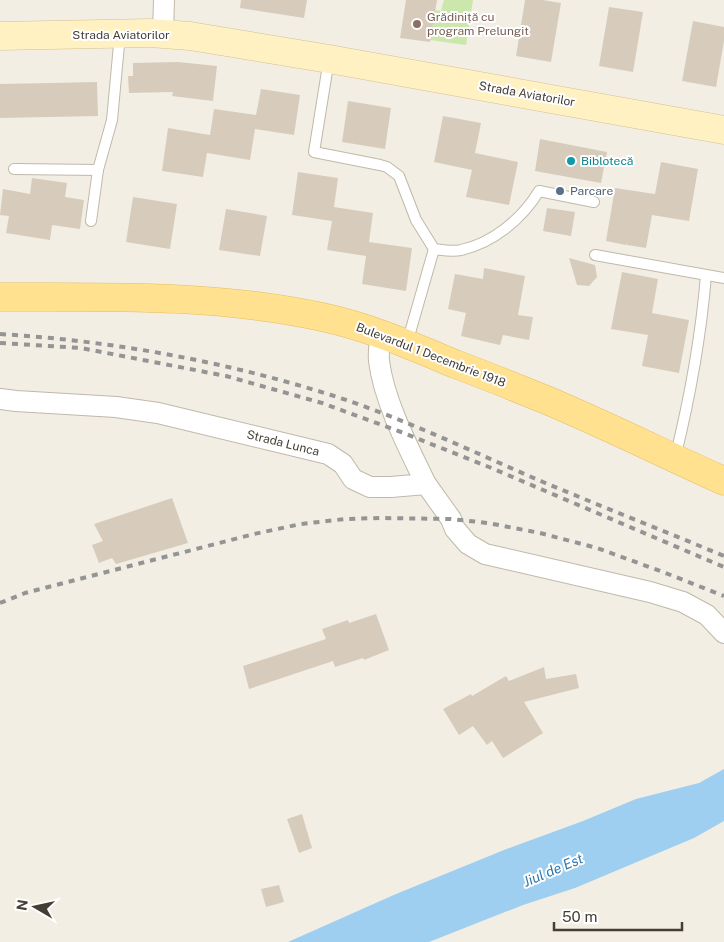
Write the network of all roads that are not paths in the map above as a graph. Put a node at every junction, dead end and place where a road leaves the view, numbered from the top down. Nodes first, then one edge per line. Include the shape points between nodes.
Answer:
1 (164, 0) edge
2 (163, 33) junction
3 (120, 34) junction
4 (0, 36) edge
5 (329, 59) junction
6 (724, 130) edge
7 (14, 169) dead end
8 (98, 170) junction
9 (594, 202) dead end
10 (90, 221) dead end
11 (434, 249) junction
12 (595, 255) dead end
13 (706, 275) junction
14 (724, 278) edge
15 (0, 297) edge
16 (380, 334) junction
17 (407, 344) junction
18 (0, 399) edge
19 (674, 459) junction
20 (724, 481) edge
21 (426, 484) junction
22 (724, 634) edge

1 - 2 street
2 - 3 street, Strada Aviatorilor
2 - 5 street, Strada Aviatorilor
3 - 4 street, Strada Aviatorilor
3 - 8 lane via 112,120
5 - 6 street, Strada Aviatorilor
5 - 11 lane via 314,152 380,165 399,176 416,220
7 - 8 lane
8 - 10 lane
9 - 11 lane via 539,191 512,223 490,240 460,251
11 - 17 lane
12 - 13 lane
13 - 14 lane
13 - 19 lane via 688,405
15 - 16 main road, Bulevardul 1 Decembrie 1918 via 198,300 322,317
16 - 17 main road, Bulevardul 1 Decembrie 1918
16 - 21 street via 378,358 381,375 405,440
17 - 19 main road, Bulevardul 1 Decembrie 1918 via 545,399
18 - 21 street, Strada Lunca via 158,413 328,454 343,464 353,479 370,487
19 - 20 main road, Bulevardul 1 Decembrie 1918
21 - 22 street via 455,529 468,544 485,554 683,602 707,615

